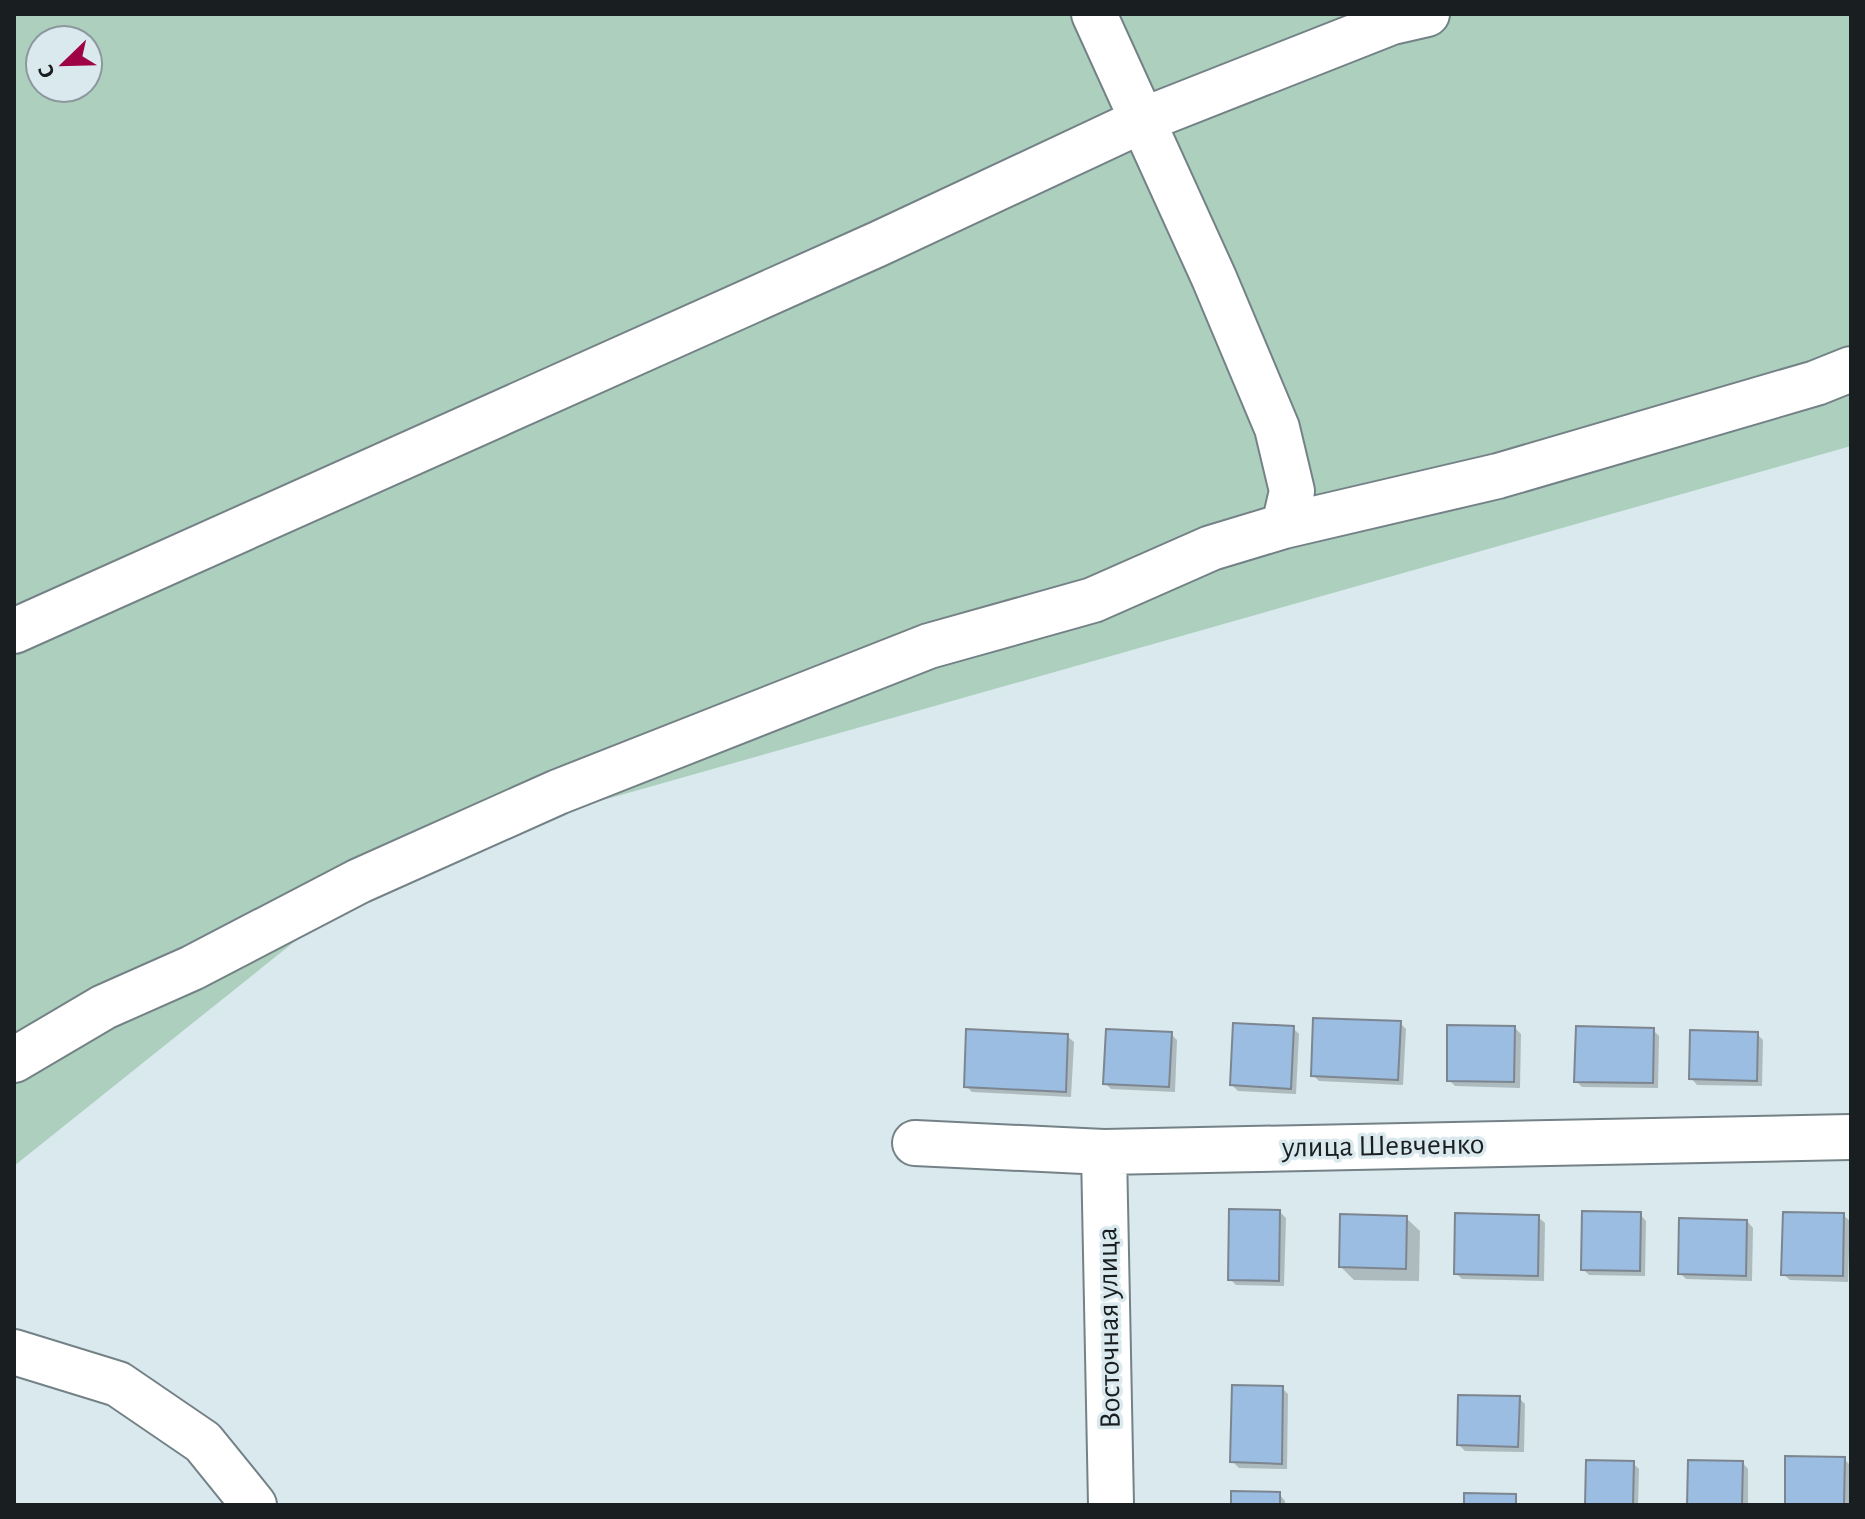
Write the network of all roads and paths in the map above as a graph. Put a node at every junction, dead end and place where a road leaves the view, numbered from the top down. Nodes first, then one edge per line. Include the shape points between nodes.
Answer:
1 (1094, 14) edge
2 (1403, 17) edge
3 (1143, 120) junction
4 (1851, 369) edge
5 (1284, 526) junction
6 (14, 631) edge
7 (14, 1060) edge
8 (1851, 1137) edge
9 (915, 1143) dead end
10 (1104, 1152) junction
11 (14, 1352) edge
12 (254, 1505) edge
13 (1111, 1505) edge

1 - 3 street
2 - 3 street
3 - 5 street via 1277,428 1292,491
3 - 6 street via 851,257
4 - 5 street via 1498,476
5 - 7 street via 1211,548 1093,600 929,646 558,792 359,881 192,968 104,1007
8 - 10 street, улица Шевченко
9 - 10 street, улица Шевченко
10 - 13 street, Восточная улица
11 - 12 street via 118,1384 203,1442

